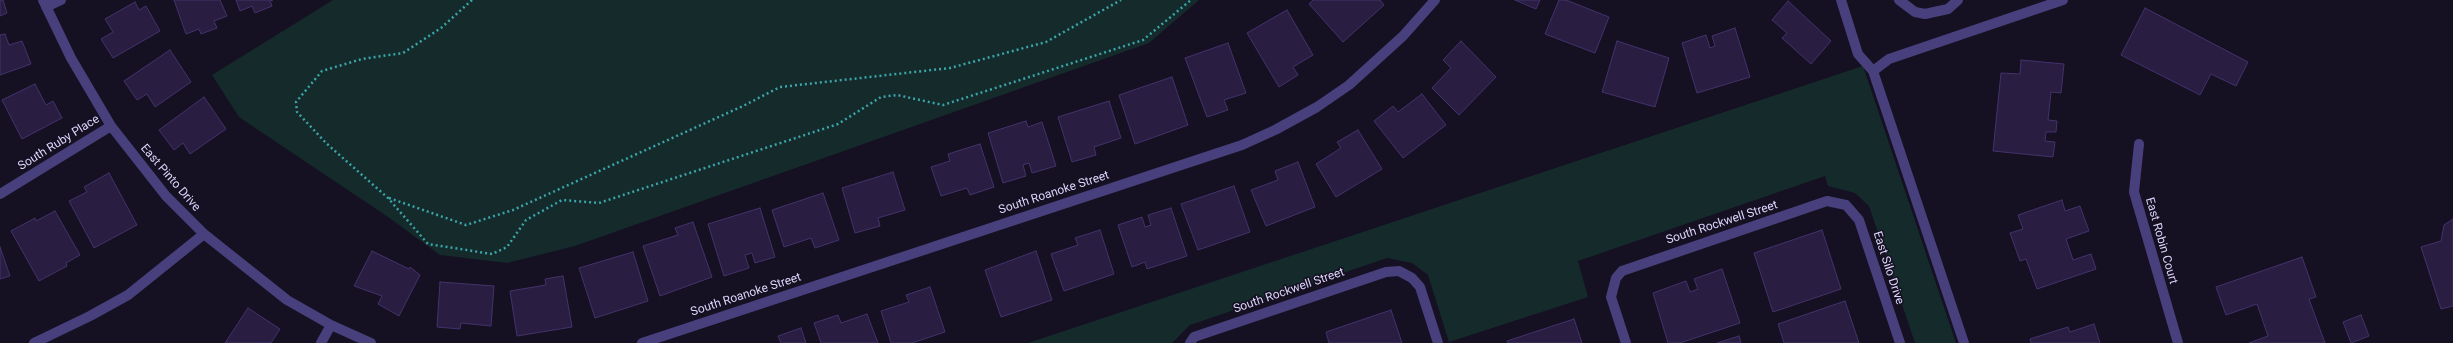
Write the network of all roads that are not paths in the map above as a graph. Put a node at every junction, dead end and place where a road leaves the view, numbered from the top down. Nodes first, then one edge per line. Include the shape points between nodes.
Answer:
1 (61, 0) edge
2 (1435, 0) edge
3 (1841, 0) edge
4 (1899, 0) edge
5 (1958, 0) edge
6 (2063, 0) edge
7 (44, 3) edge
8 (1873, 71) junction
9 (111, 126) junction
10 (2139, 144) dead end
11 (0, 194) edge
12 (1846, 205) joint
13 (204, 234) junction
14 (331, 325) junction
15 (34, 343) edge
16 (321, 343) edge
17 (371, 343) edge
18 (642, 343) edge
19 (1190, 343) edge
20 (1438, 343) edge
21 (1626, 343) edge
22 (1900, 343) edge
23 (1964, 343) edge
24 (2178, 343) edge

1 - 7 street
2 - 18 street, South Roanoke Street via 1403,36 1349,85 1310,110 1242,145
3 - 8 street via 1858,54
4 - 5 street via 1915,12 1926,14 1948,10
6 - 8 street via 1889,59
7 - 9 street, East Pinto Drive via 71,58
8 - 23 street
9 - 11 street, South Ruby Place
9 - 13 street, East Pinto Drive via 166,196
10 - 24 street, East Robin Court via 2134,192
12 - 21 street, South Rockwell Street via 1827,202 1622,271 1614,283 1611,297
12 - 22 street, East Silo Drive via 1858,220
13 - 14 street, East Pinto Drive via 287,300
13 - 15 street via 128,295
14 - 16 street
14 - 17 street
19 - 20 street, South Rockwell Street via 1194,337 1386,272 1399,271 1412,278 1420,287

